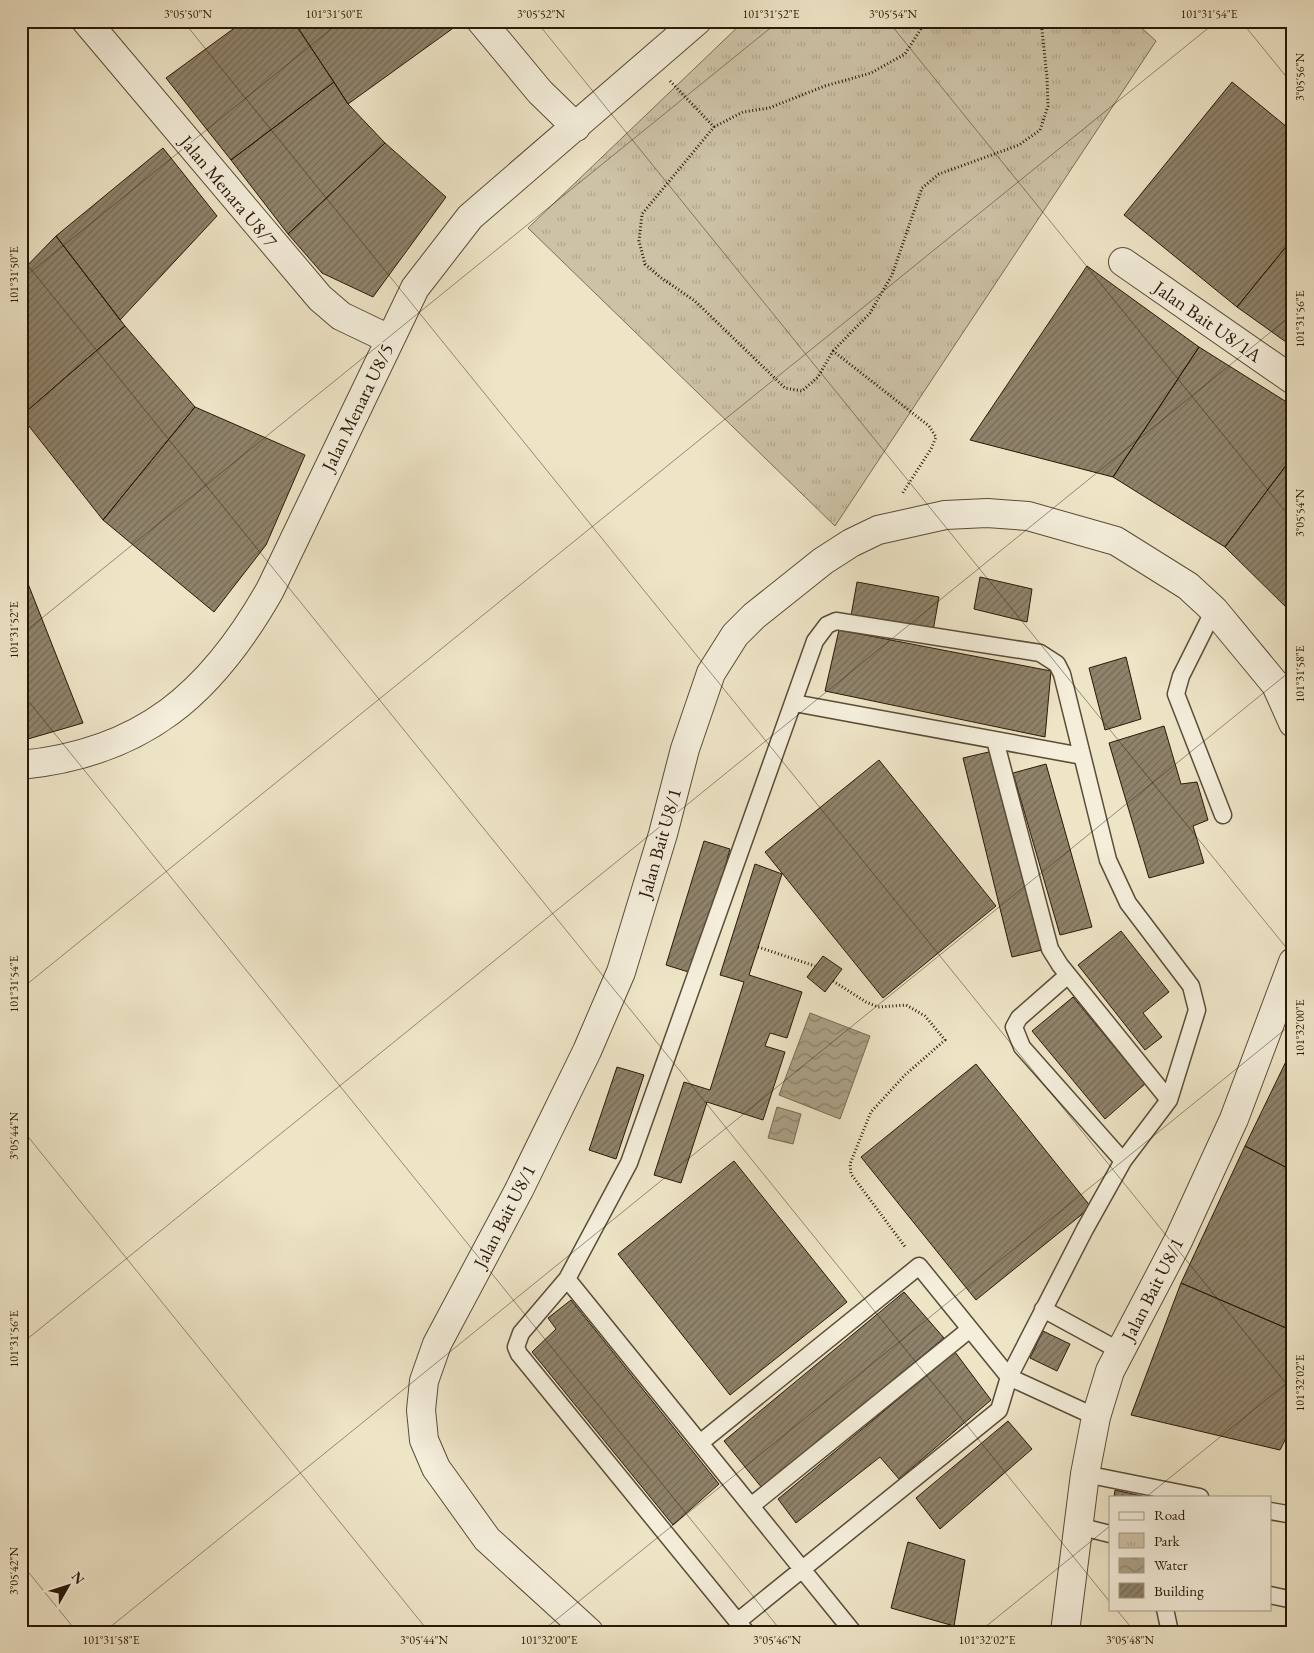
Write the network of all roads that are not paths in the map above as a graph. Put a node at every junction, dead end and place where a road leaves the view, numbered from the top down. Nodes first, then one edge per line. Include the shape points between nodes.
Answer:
1 (86, 21) edge
2 (481, 21) edge
3 (697, 21) edge
4 (576, 127) junction
5 (1124, 262) dead end
6 (389, 340) junction
7 (1293, 380) edge
8 (1214, 610) junction
9 (794, 703) junction
10 (1293, 723) edge
11 (995, 740) junction
12 (1082, 756) junction
13 (21, 765) edge
14 (1223, 815) dead end
15 (1293, 962) edge
16 (1068, 975) junction
17 (1169, 1100) junction
18 (1123, 1161) junction
19 (568, 1279) junction
20 (1042, 1309) junction
21 (970, 1329) junction
22 (1120, 1351) junction
23 (1008, 1377) junction
24 (1096, 1418) junction
25 (700, 1443) junction
26 (1085, 1474) junction
27 (1177, 1494) edge
28 (1192, 1496) edge
29 (751, 1506) junction
30 (1272, 1511) edge
31 (1293, 1515) edge
32 (1078, 1526) junction
33 (1109, 1534) edge
34 (802, 1569) junction
35 (1272, 1595) edge
36 (1293, 1600) edge
37 (1165, 1610) edge
38 (742, 1627) edge
39 (589, 1632) edge
40 (853, 1632) edge
41 (1065, 1632) edge
42 (1170, 1632) edge

1 - 6 street, Jalan Menara U8/7 via 320,298 341,316
2 - 4 street via 540,92
3 - 4 street, Jalan Menara U8/5
4 - 6 street, Jalan Menara U8/5 via 470,217 415,288
5 - 7 street, Jalan Bait U8/1A
6 - 13 street, Jalan Menara U8/5 via 270,590 247,630 196,691 162,719 127,738 79,755
8 - 10 street, Jalan Bait U8/1 via 1276,685
8 - 14 lane via 1181,676 1176,694
8 - 39 street, Jalan Bait U8/1 via 1188,586 1116,541 1028,516 987,513 945,515 878,530 823,561 754,616 736,635 711,673 685,749 621,972 575,1077 438,1344 424,1381 420,1410 424,1440 436,1468 488,1539
9 - 11 lane
9 - 12 lane via 815,641 826,625 836,621 1040,653 1057,664 1062,674
9 - 19 lane via 629,1163
11 - 12 lane
11 - 16 lane via 1050,948
12 - 17 lane via 1108,860 1117,883 1128,904 1191,986 1197,1010
15 - 22 street, Jalan Bait U8/1 via 1234,1119 1178,1241
16 - 17 lane
16 - 18 lane via 1019,1018 1014,1027 1022,1048
17 - 18 lane
18 - 20 lane
19 - 25 lane
19 - 38 lane via 521,1333 516,1347 519,1354
20 - 22 lane
20 - 23 lane
21 - 23 lane
21 - 25 lane via 919,1266
21 - 29 lane
22 - 24 street, Jalan Bait U8/1 via 1110,1371
23 - 24 lane
23 - 34 lane via 999,1410
24 - 26 street, Jalan Bait U8/1
25 - 29 lane
26 - 27 lane
26 - 32 street, Jalan Bait U8/1
27 - 28 lane
29 - 34 lane
30 - 31 lane
32 - 33 lane
32 - 41 street, Jalan Bait U8/1
34 - 38 lane
34 - 40 lane
35 - 36 lane
37 - 42 lane

